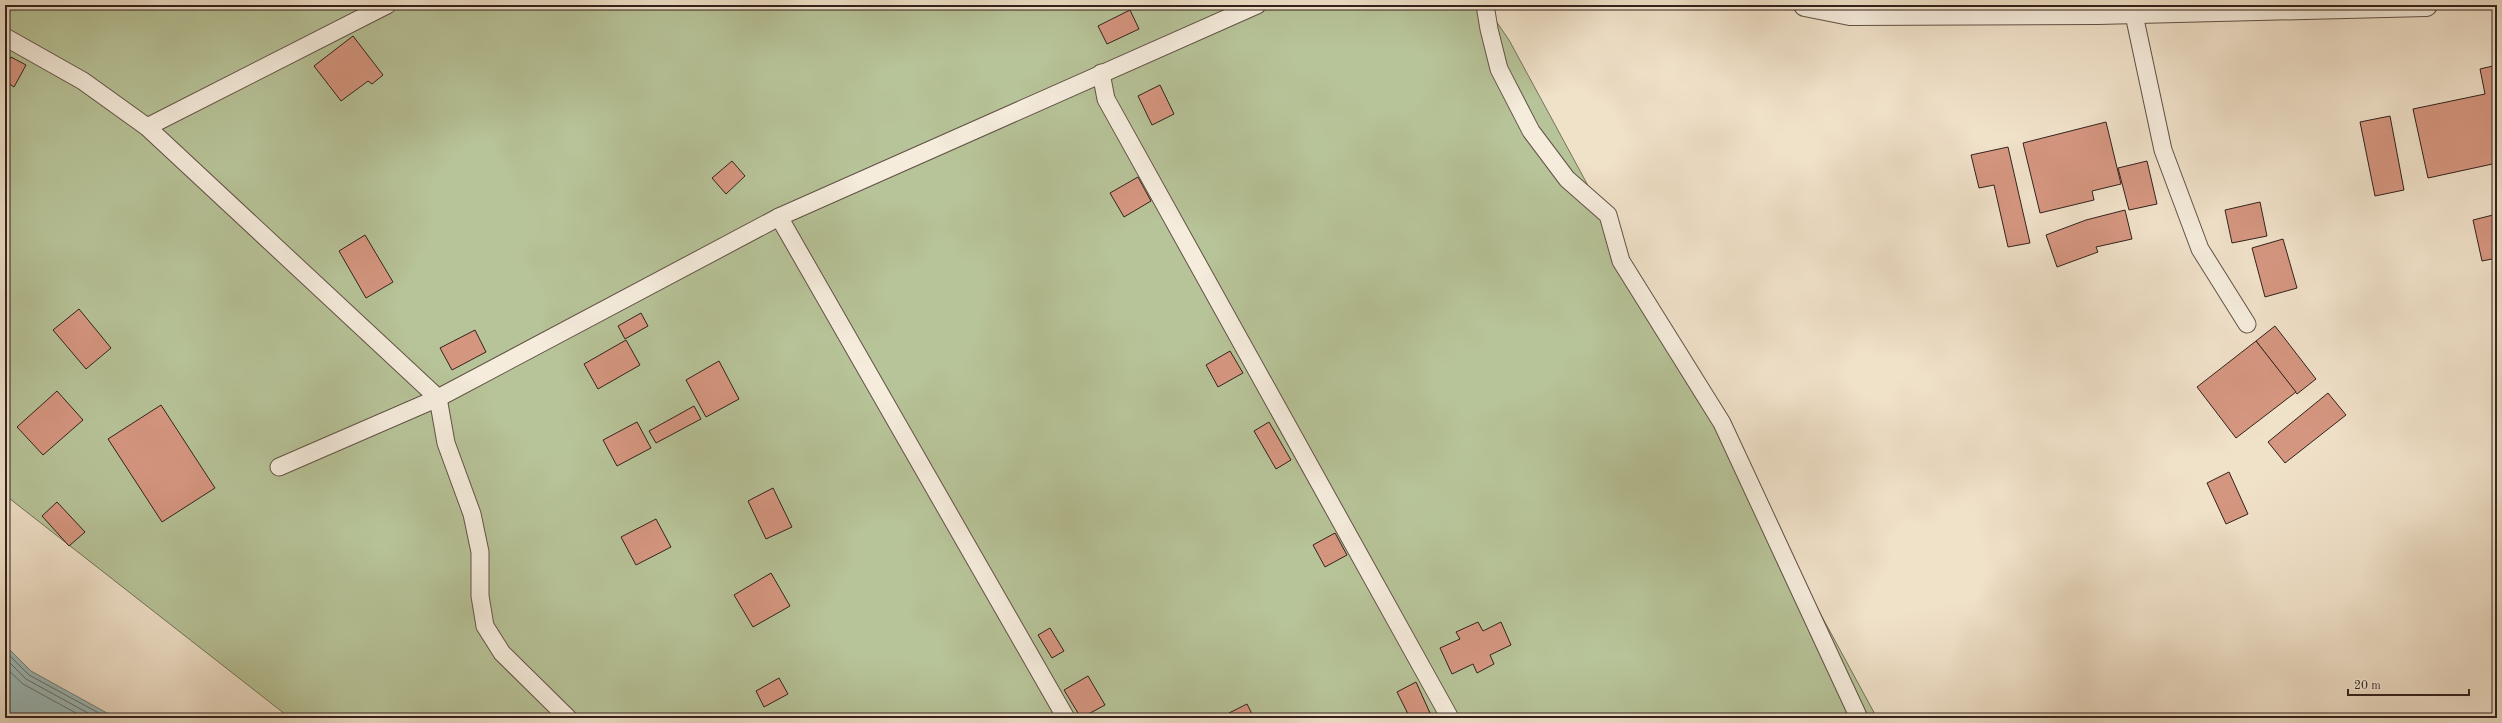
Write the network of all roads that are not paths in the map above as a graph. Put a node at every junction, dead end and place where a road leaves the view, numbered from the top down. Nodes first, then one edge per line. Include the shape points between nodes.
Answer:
1 (387, 5) edge
2 (1257, 5) edge
3 (1486, 5) edge
4 (1806, 5) edge
5 (2426, 5) edge
6 (2133, 10) junction
7 (5, 37) edge
8 (1101, 73) junction
9 (147, 127) junction
10 (778, 217) junction
11 (2247, 324) dead end
12 (438, 398) junction
13 (279, 467) dead end
14 (568, 718) edge
15 (1066, 718) edge
16 (1450, 718) edge
17 (1859, 718) edge

1 - 9 lane
2 - 8 lane
3 - 17 lane via 1489,29 1500,69 1531,131 1567,179 1608,215 1621,261 1722,423
4 - 6 street via 1850,14
5 - 6 street
6 - 11 lane via 2163,150 2200,250
7 - 9 lane via 83,81
8 - 10 lane
8 - 16 lane via 1106,100
9 - 12 lane
10 - 12 lane
10 - 15 lane
12 - 13 lane
12 - 14 lane via 446,443 472,514 480,552 480,596 485,626 502,653

